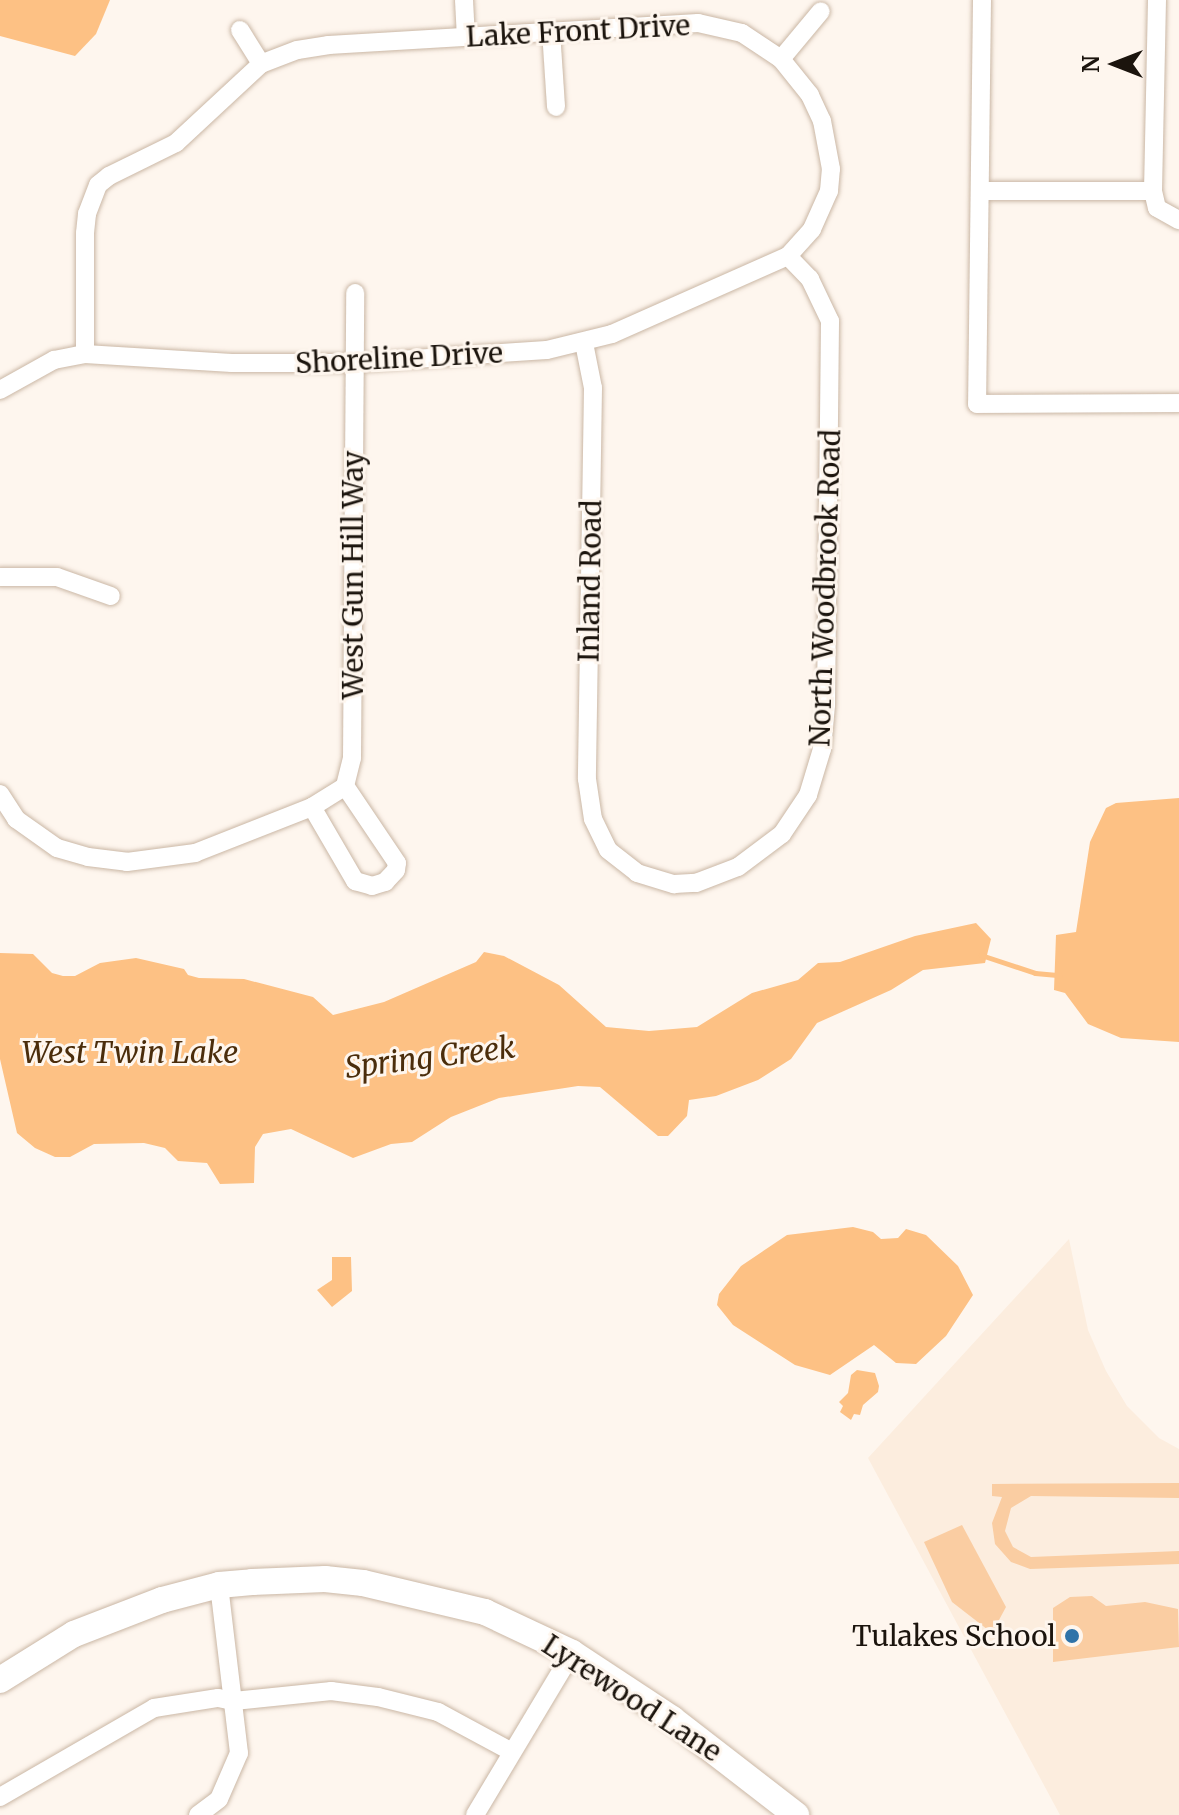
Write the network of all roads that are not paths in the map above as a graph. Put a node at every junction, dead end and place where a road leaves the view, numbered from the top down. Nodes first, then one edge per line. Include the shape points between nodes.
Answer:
1 (464, 0) edge
2 (982, 0) edge
3 (1157, 0) edge
4 (821, 11) dead end
5 (240, 30) dead end
6 (551, 31) junction
7 (466, 36) junction
8 (781, 59) junction
9 (261, 64) junction
10 (556, 107) dead end
11 (980, 191) junction
12 (1153, 191) junction
13 (1179, 220) edge
14 (788, 256) junction
15 (355, 293) dead end
16 (584, 343) junction
17 (85, 354) junction
18 (355, 363) junction
19 (0, 390) edge
20 (1179, 403) edge
21 (0, 577) edge
22 (111, 596) dead end
23 (345, 786) junction
24 (0, 794) edge
25 (312, 807) junction
26 (593, 819) joint
27 (219, 1585) junction
28 (572, 1653) junction
29 (0, 1680) edge
30 (234, 1701) junction
31 (512, 1752) junction
32 (0, 1797) edge
33 (769, 1806) edge
34 (198, 1815) edge
35 (475, 1815) edge
36 (796, 1815) edge

1 - 7 street
2 - 11 street
3 - 12 street
4 - 8 street
5 - 9 street
6 - 7 street, Lake Front Drive
6 - 8 street, Lake Front Drive via 698,23 742,33
6 - 10 street
7 - 9 street, Lake Front Drive via 329,45
8 - 14 street, Lake Front Drive via 810,95 822,121 831,169 823,210
9 - 17 street, Lake Front Drive via 176,143 109,176 92,198 85,233
11 - 12 street
11 - 20 street via 977,404
12 - 13 street via 1157,208
14 - 16 street, Shoreline Drive via 645,322
14 - 26 street, North Woodbrook Road via 822,298 830,321 826,705 816,774 782,834 738,867 696,883 674,884 637,873 608,850
15 - 18 street, West Gun Hill Way
16 - 18 street, Shoreline Drive
16 - 26 street, Inland Road via 593,388 587,779
17 - 18 street, Shoreline Drive via 232,363
17 - 19 street, Shoreline Drive via 39,366
18 - 23 street, West Gun Hill Way via 352,758
21 - 22 street via 57,577
23 - 25 street
23 - 25 street via 397,863 385,882 372,886 355,881
24 - 25 street via 16,819 57,848 127,862 195,853
27 - 28 street, Lyrewood Lane via 325,1579 400,1589 485,1612
27 - 29 street, Lyrewood Lane via 116,1615
27 - 30 street
28 - 31 street
28 - 33 street, Lyrewood Lane via 672,1719
30 - 31 street via 331,1691 378,1697 438,1712
30 - 32 street via 218,1698 154,1708
30 - 34 street via 239,1753 219,1799
31 - 35 street
33 - 36 street, Lyrewood Lane

